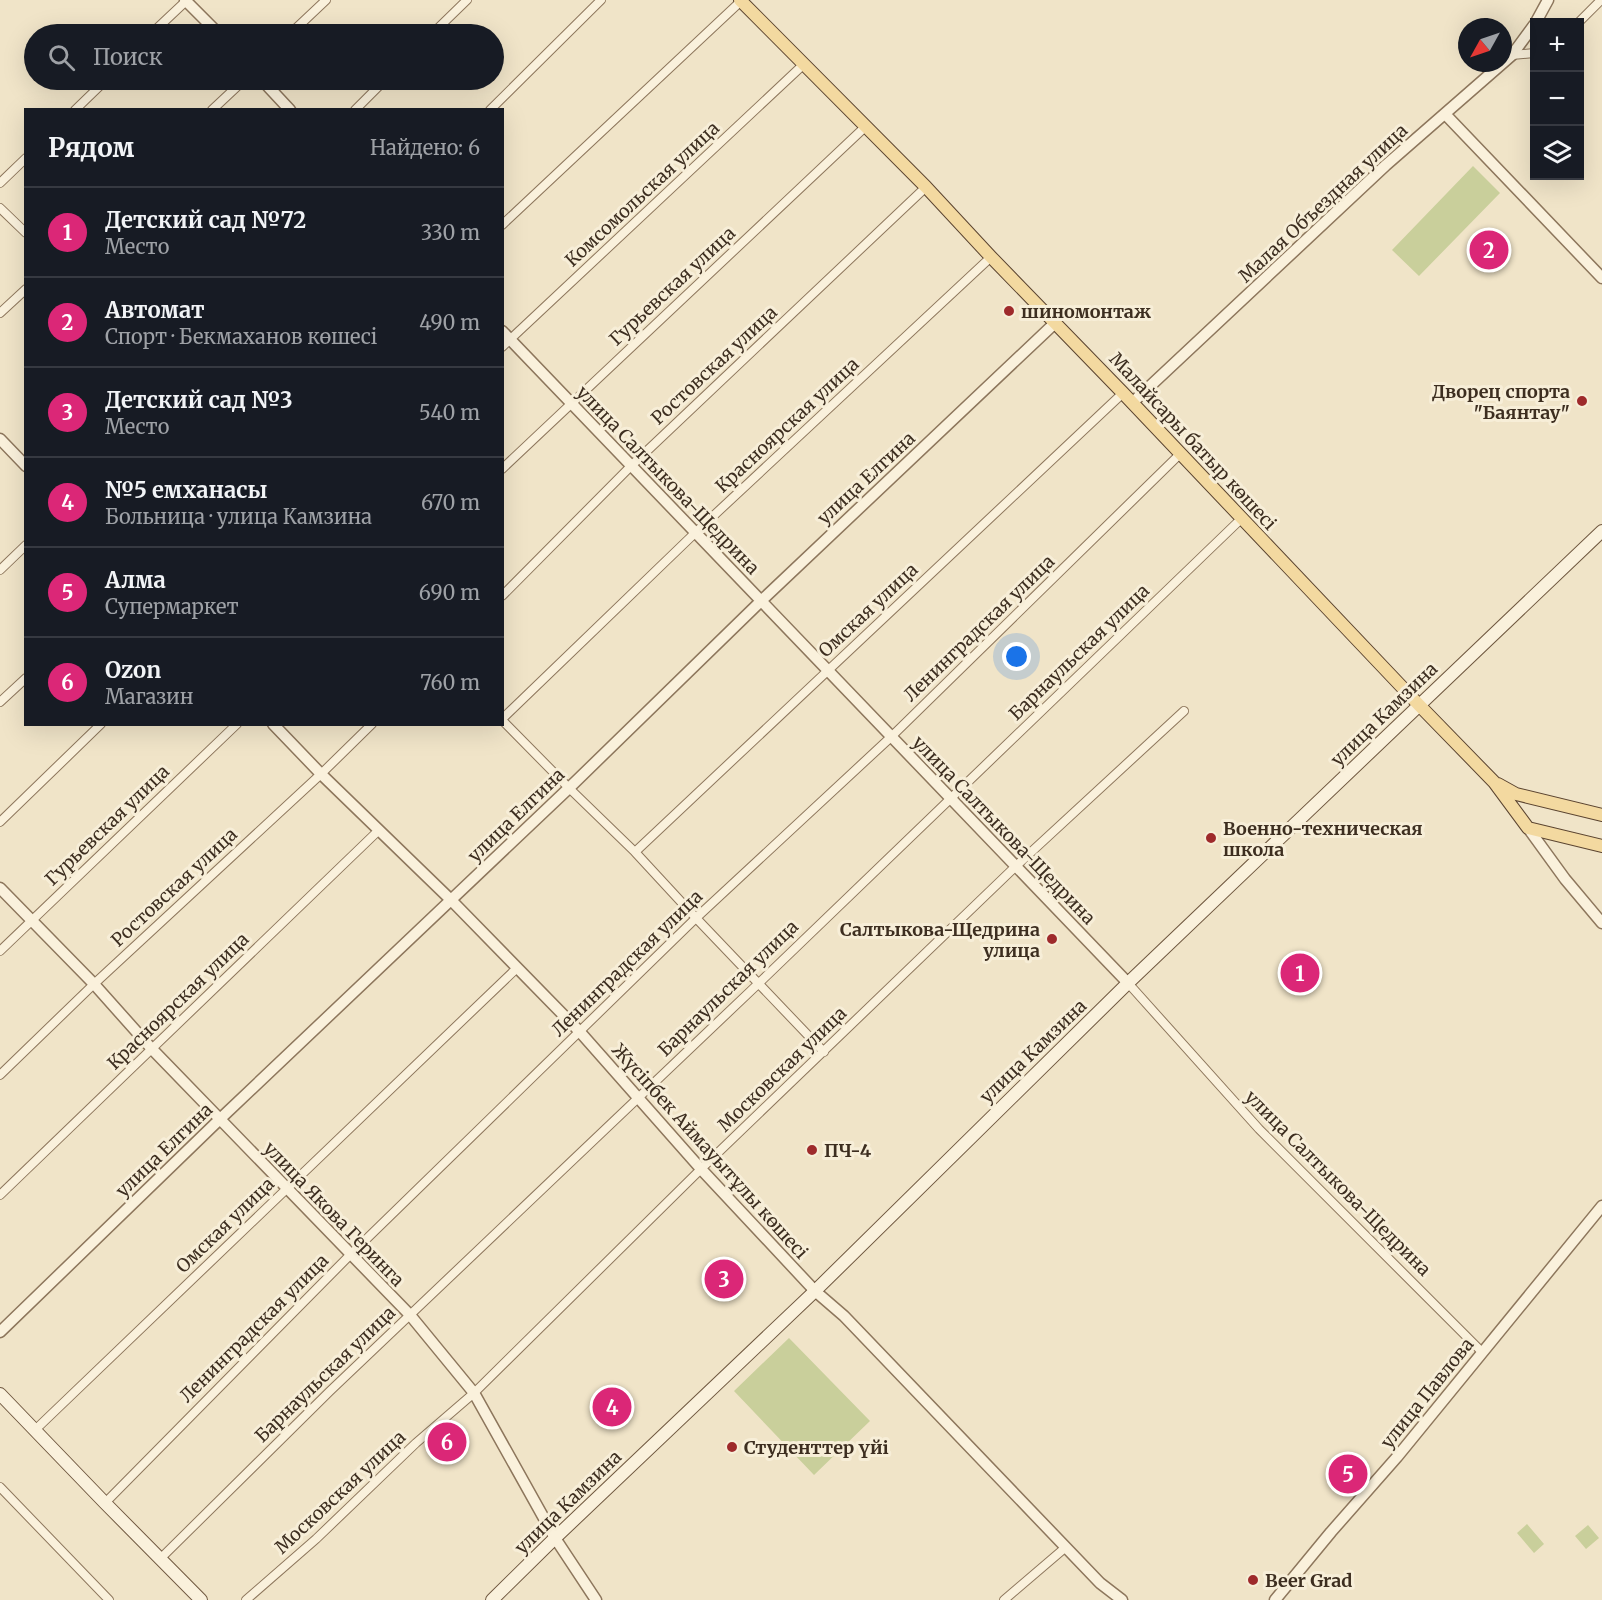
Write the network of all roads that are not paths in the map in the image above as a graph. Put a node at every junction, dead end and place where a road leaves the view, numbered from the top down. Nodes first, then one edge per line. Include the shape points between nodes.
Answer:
1 (186, 0) edge
2 (326, 0) edge
3 (467, 0) edge
4 (601, 0) edge
5 (740, 0) edge
6 (1548, 0) edge
7 (1601, 0) edge
8 (1538, 18) edge
9 (1583, 18) edge
10 (161, 24) edge
11 (209, 24) edge
12 (301, 24) edge
13 (442, 24) edge
14 (1530, 31) edge
15 (1530, 53) edge
16 (1512, 55) joint
17 (804, 64) junction
18 (1493, 72) edge
19 (95, 90) edge
20 (233, 90) edge
21 (271, 90) edge
22 (376, 90) edge
23 (77, 108) edge
24 (214, 108) edge
25 (288, 108) edge
26 (357, 108) edge
27 (492, 108) edge
28 (1445, 114) junction
29 (865, 127) junction
30 (24, 160) edge
31 (0, 183) edge
32 (926, 187) junction
33 (0, 208) edge
34 (504, 223) edge
35 (24, 231) edge
36 (991, 257) junction
37 (1602, 278) edge
38 (24, 291) edge
39 (0, 313) edge
40 (1055, 322) junction
41 (507, 344) edge
42 (1123, 393) junction
43 (571, 403) junction
44 (1132, 403) junction
45 (0, 440) edge
46 (1180, 453) junction
47 (24, 464) edge
48 (632, 466) junction
49 (504, 467) edge
50 (1241, 519) junction
51 (1602, 531) edge
52 (695, 533) junction
53 (24, 547) edge
54 (0, 570) edge
55 (504, 594) edge
56 (761, 601) junction
57 (828, 670) junction
58 (24, 680) edge
59 (0, 702) edge
60 (1419, 705) junction
61 (1184, 711) dead end
62 (504, 717) edge
63 (504, 721) edge
64 (99, 726) edge
65 (235, 726) edge
66 (275, 726) edge
67 (370, 726) edge
68 (891, 737) junction
69 (321, 774) junction
70 (1494, 782) junction
71 (569, 788) junction
72 (950, 798) junction
73 (1602, 815) edge
74 (0, 822) edge
75 (1528, 828) junction
76 (379, 830) junction
77 (1602, 846) edge
78 (635, 852) junction
79 (1016, 866) junction
80 (0, 888) edge
81 (451, 900) junction
82 (696, 918) junction
83 (32, 920) junction
84 (1602, 923) edge
85 (0, 951) edge
86 (517, 968) junction
87 (759, 983) junction
88 (1128, 983) junction
89 (94, 984) junction
90 (580, 1032) junction
91 (152, 1048) junction
92 (824, 1052) junction
93 (0, 1075) edge
94 (638, 1096) junction
95 (219, 1119) junction
96 (701, 1169) junction
97 (287, 1189) junction
98 (0, 1196) edge
99 (1602, 1206) edge
100 (351, 1254) junction
101 (815, 1291) junction
102 (410, 1315) junction
103 (0, 1332) edge
104 (1482, 1352) junction
105 (474, 1393) junction
106 (0, 1394) edge
107 (35, 1430) junction
108 (0, 1487) edge
109 (105, 1503) junction
110 (555, 1538) junction
111 (1066, 1547) junction
112 (161, 1558) junction
113 (109, 1600) edge
114 (201, 1600) edge
115 (246, 1600) edge
116 (492, 1600) edge
117 (596, 1600) edge
118 (1004, 1600) edge
119 (1122, 1600) edge
120 (1275, 1600) edge

1 - 10 street
1 - 11 street
2 - 12 street
3 - 13 street
4 - 27 street
5 - 17 main road, Малайсары батыр көшесі
5 - 34 street
6 - 8 street, Малая Объездная улица
7 - 9 street
14 - 16 street, Малая Объездная улица
15 - 16 street
17 - 29 main road, Малайсары батыр көшесі
17 - 41 street, Комсомольская улица
18 - 28 street, Малая Объездная улица
19 - 23 street
20 - 24 street
21 - 25 street
22 - 26 street
28 - 37 street
28 - 44 street, Малая Объездная улица
29 - 32 main road, Малайсары батыр көшесі
29 - 43 street, Гурьевская улица
30 - 31 street
32 - 36 main road, Малайсары батыр көшесі
32 - 48 street, Ростовская улица
33 - 35 street
36 - 40 main road, Малайсары батыр көшесі
36 - 52 street, Красноярская улица
38 - 39 street
40 - 42 main road, Малайсары батыр көшесі
40 - 56 street, улица Елгина
41 - 43 street, улица Салтыкова-Щедрина
42 - 44 main road, Малайсары батыр көшесі
42 - 57 street, Омская улица
43 - 48 street, улица Салтыкова-Щедрина
43 - 49 street, Гурьевская улица
44 - 46 main road, Малайсары батыр көшесі
45 - 47 street
46 - 50 main road, Малайсары батыр көшесі
46 - 68 street, Ленинградская улица
48 - 52 street, улица Салтыкова-Щедрина
48 - 55 street, Ростовская улица
50 - 60 main road, Малайсары батыр көшесі
50 - 72 street, Барнаульская улица
51 - 60 main road, улица Камзина
52 - 56 street, улица Салтыкова-Щедрина
52 - 62 street, Красноярская улица
53 - 54 street
56 - 57 street, улица Салтыкова-Щедрина
56 - 71 street, улица Елгина
57 - 68 street, улица Салтыкова-Щедрина
57 - 78 street, Омская улица
58 - 59 street
60 - 70 main road, Малайсары батыр көшесі
60 - 88 main road, улица Камзина
61 - 79 street, Московская улица
63 - 71 street
64 - 74 street
65 - 83 street, Гурьевская улица
66 - 69 street, Жүсіпбек Аймауытұлы көшесі
67 - 69 street, Ростовская улица
68 - 72 street, улица Салтыкова-Щедрина
68 - 82 street, Ленинградская улица
69 - 76 street, Жүсіпбек Аймауытұлы көшесі
69 - 89 street, Ростовская улица
70 - 73 main road via 1516,794
70 - 75 main road, Малайсары батыр көшесі
71 - 78 street
71 - 81 street, улица Елгина
72 - 79 street, улица Салтыкова-Щедрина
72 - 87 street, Барнаульская улица
75 - 77 main road
75 - 84 street, Малайсары батыр көшесі
76 - 81 street, Жүсіпбек Аймауытұлы көшесі
76 - 91 street, Красноярская улица
78 - 82 street
79 - 88 street, улица Салтыкова-Щедрина
79 - 92 street, Московская улица
80 - 83 street, улица Якова Геринга
81 - 86 street, Жүсіпбек Аймауытұлы көшесі
81 - 95 street, улица Елгина
82 - 87 street
82 - 90 street, Ленинградская улица
83 - 85 street, Гурьевская улица
83 - 89 street, улица Якова Геринга
86 - 90 street, Жүсіпбек Аймауытұлы көшесі
86 - 97 street, Омская улица
87 - 92 street
87 - 94 street, Барнаульская улица
88 - 101 main road, улица Камзина
88 - 104 street, улица Салтыкова-Щедрина via 1259,1129
89 - 91 street, улица Якова Геринга
89 - 93 street, Ростовская улица
90 - 94 street, Жүсіпбек Аймауытұлы көшесі
90 - 100 street, Ленинградская улица
91 - 95 street, улица Якова Геринга
91 - 98 street, Красноярская улица
92 - 96 street, Московская улица
94 - 96 street, Жүсіпбек Аймауытұлы көшесі
94 - 102 street, Барнаульская улица
95 - 97 street, улица Якова Геринга
95 - 103 street, улица Елгина
96 - 101 street, Жүсіпбек Аймауытұлы көшесі
96 - 105 street, Московская улица
97 - 100 street, улица Якова Геринга
97 - 107 street, Омская улица
99 - 104 street, улица Павлова
100 - 102 street, улица Якова Геринга
100 - 109 street, Ленинградская улица
101 - 110 main road, улица Камзина
101 - 111 street, Жүсіпбек Аймауытұлы көшесі via 844,1316
102 - 105 street, улица Якова Геринга
102 - 112 street, Барнаульская улица
104 - 120 street, улица Павлова
105 - 110 street, улица Якова Геринга
105 - 115 street, Московская улица
106 - 107 main road
107 - 109 main road
108 - 113 street
109 - 112 main road
110 - 116 main road, улица Камзина
110 - 117 street, улица Якова Геринга
111 - 118 street
111 - 119 street, Жүсіпбек Аймауытұлы көшесі
112 - 114 main road

